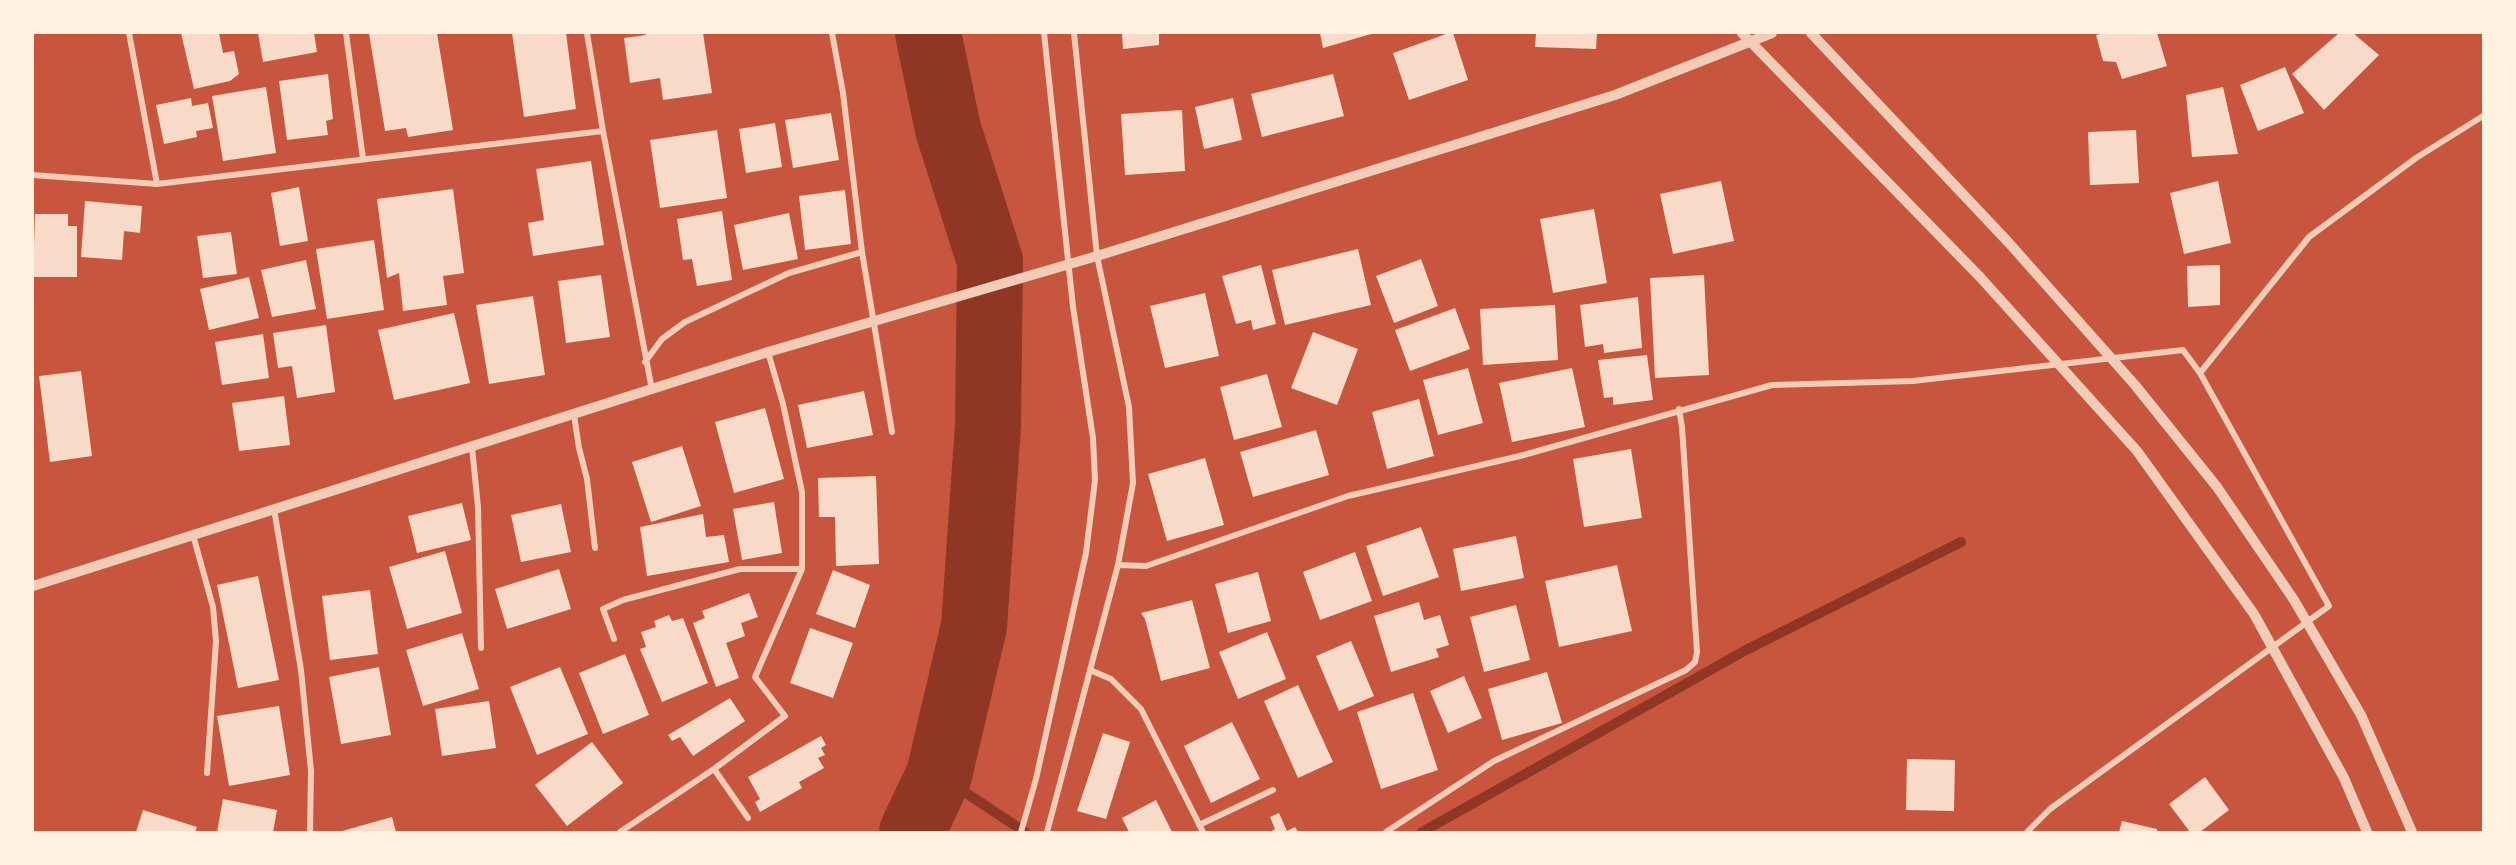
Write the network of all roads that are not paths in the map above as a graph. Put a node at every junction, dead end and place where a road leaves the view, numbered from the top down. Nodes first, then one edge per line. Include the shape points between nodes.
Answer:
1 (129, 33) edge
2 (346, 33) edge
3 (587, 33) edge
4 (832, 33) edge
5 (1044, 33) edge
6 (1074, 33) edge
7 (1742, 33) edge
8 (1772, 33) edge
9 (1811, 33) edge
10 (1750, 42) junction
11 (2483, 116) edge
12 (603, 130) junction
13 (363, 159) junction
14 (33, 175) edge
15 (158, 183) junction
16 (862, 252) junction
17 (1097, 256) junction
18 (875, 321) junction
19 (768, 352) junction
20 (645, 362) junction
21 (2200, 372) junction
22 (652, 391) junction
23 (1679, 410) junction
24 (574, 415) junction
25 (892, 432) dead end
26 (472, 447) junction
27 (274, 508) junction
28 (192, 534) junction
29 (595, 548) dead end
30 (1118, 565) junction
31 (802, 569) junction
32 (33, 586) edge
33 (614, 639) dead end
34 (481, 648) dead end
35 (1090, 670) junction
36 (714, 769) junction
37 (207, 773) dead end
38 (1273, 789) dead end
39 (748, 818) dead end
40 (1199, 825) junction
41 (310, 832) edge
42 (620, 832) edge
43 (1021, 832) edge
44 (1047, 832) edge
45 (1203, 832) edge
46 (1386, 832) edge
47 (2027, 832) edge
48 (2367, 832) edge
49 (2412, 832) edge

1 - 15 street
2 - 13 street
3 - 12 street
4 - 16 street
5 - 43 street via 1095,480 1086,553
6 - 17 street
7 - 10 street
8 - 10 street
9 - 49 street via 2009,243 2135,385 2217,487 2294,600 2361,715
10 - 17 street via 1615,95
10 - 48 street via 1980,277 2137,451 2254,614 2344,778
11 - 21 street via 2416,158 2309,237
12 - 13 street
12 - 20 street
13 - 15 street
14 - 15 street
16 - 18 street
16 - 20 street via 789,273 685,322 662,339
17 - 18 street
17 - 30 street via 1129,407 1133,483
18 - 19 street
18 - 25 street
19 - 22 street
19 - 31 street via 802,492
20 - 22 street
21 - 23 street via 2183,350 1913,381 1772,385
21 - 47 street via 2329,606 2050,809
22 - 24 street
23 - 30 street via 1520,456 1348,496 1146,566
23 - 46 street via 1696,628 1695,662 1640,693 1494,761
24 - 26 street
24 - 29 street
26 - 27 street
26 - 34 street via 478,507
27 - 28 street
27 - 41 street via 301,670 311,771
28 - 32 street
28 - 37 street via 213,607 216,641
30 - 35 street
31 - 33 street via 740,569 623,600 603,609
31 - 36 street via 755,677 785,716
35 - 40 street via 1111,679 1141,709
35 - 44 street
36 - 39 street
36 - 42 street
38 - 40 street
40 - 45 street

